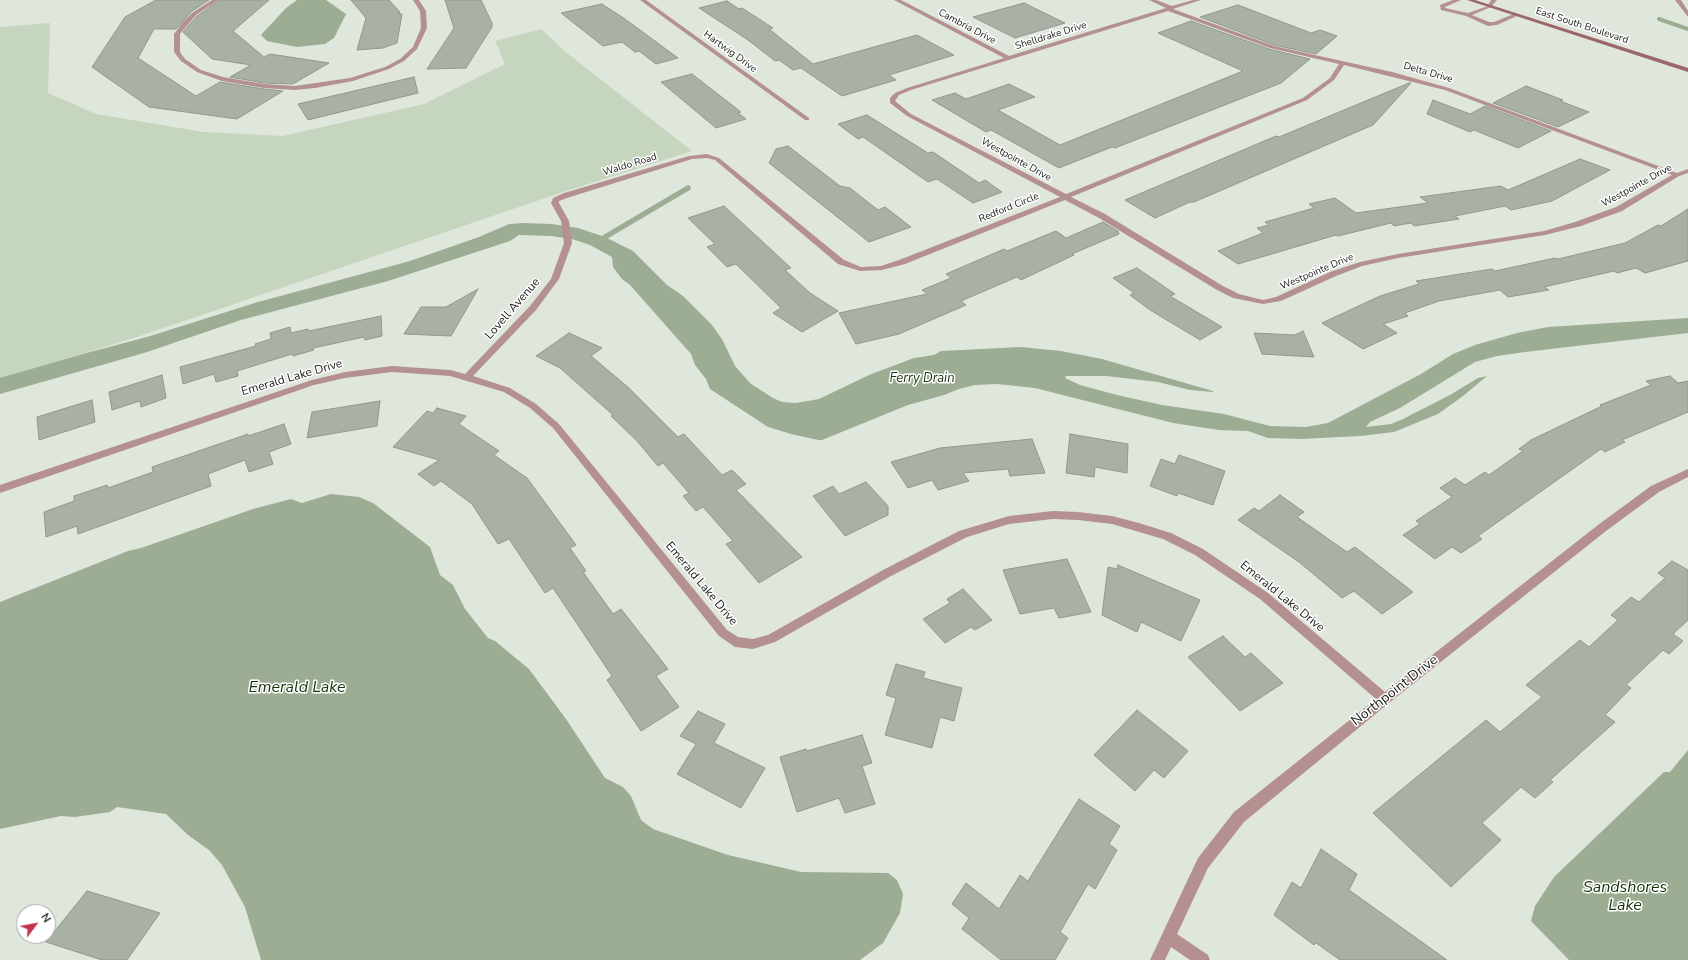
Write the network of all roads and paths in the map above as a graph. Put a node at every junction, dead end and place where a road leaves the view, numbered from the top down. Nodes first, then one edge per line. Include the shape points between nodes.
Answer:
1 (216, 0) edge
2 (416, 0) edge
3 (643, 0) edge
4 (897, 0) edge
5 (1152, 0) edge
6 (1198, 0) edge
7 (1458, 0) edge
8 (1470, 0) edge
9 (1494, 0) edge
10 (1678, 0) edge
11 (1489, 6) junction
12 (1170, 9) junction
13 (1468, 15) junction
14 (1516, 15) junction
15 (1688, 15) edge
16 (1008, 58) junction
17 (1343, 63) junction
18 (1688, 70) edge
19 (909, 89) joint
20 (807, 119) dead end
21 (717, 159) joint
22 (1688, 171) edge
23 (1676, 175) junction
24 (1064, 198) junction
25 (556, 206) joint
26 (467, 377) junction
27 (1688, 473) edge
28 (0, 489) edge
29 (1385, 699) junction
30 (1168, 937) junction
31 (1157, 960) edge
32 (1203, 960) edge

1 - 2 street via 194,14 177,34 177,52 183,60 190,66 222,79 295,88 367,76 387,68 409,54 421,37 425,22 424,12
3 - 20 street, Hartwig Drive
4 - 16 street, Cambria Drive
5 - 12 street, Delta Drive
6 - 12 street, Shelldrake Drive
7 - 13 street via 1442,6 1443,9
8 - 11 street, East South Boulevard
9 - 11 street
10 - 15 street
11 - 13 street
11 - 14 street, East South Boulevard
12 - 16 street, Shelldrake Drive
12 - 17 street, Delta Drive via 1261,44
13 - 14 street via 1488,24 1496,24
14 - 18 street, East South Boulevard
16 - 19 street, Shelldrake Drive
17 - 23 street, Delta Drive via 1447,89
17 - 24 street, Redford Circle via 1332,79 1305,99
19 - 24 street, Westpointe Drive via 893,98 892,102 898,108
21 - 24 street, Redford Circle via 830,254 851,267 860,269 872,270 892,266
21 - 25 street, Waldo Road via 700,156 681,160 561,197 556,200
22 - 23 street, Westpointe Drive
23 - 24 street, Westpointe Drive via 1619,209 1578,224 1545,233 1360,264 1278,300 1263,302 1236,296 1220,288 1147,242
25 - 26 street, Lovell Avenue via 565,221 568,243 555,279 533,308
26 - 28 street, Emerald Lake Drive via 433,371 392,369 345,375 312,383
26 - 29 street, Emerald Lake Drive via 507,390 533,406 556,426 723,633 735,642 753,644 771,639 887,573 963,534 1010,520 1078,516 1112,520 1139,527 1167,536 1199,552 1264,596
27 - 29 street, Northpoint Drive via 1655,489 1608,524
29 - 30 street, Northpoint Drive via 1239,817 1203,863
30 - 31 street, Northpoint Drive
30 - 32 street

